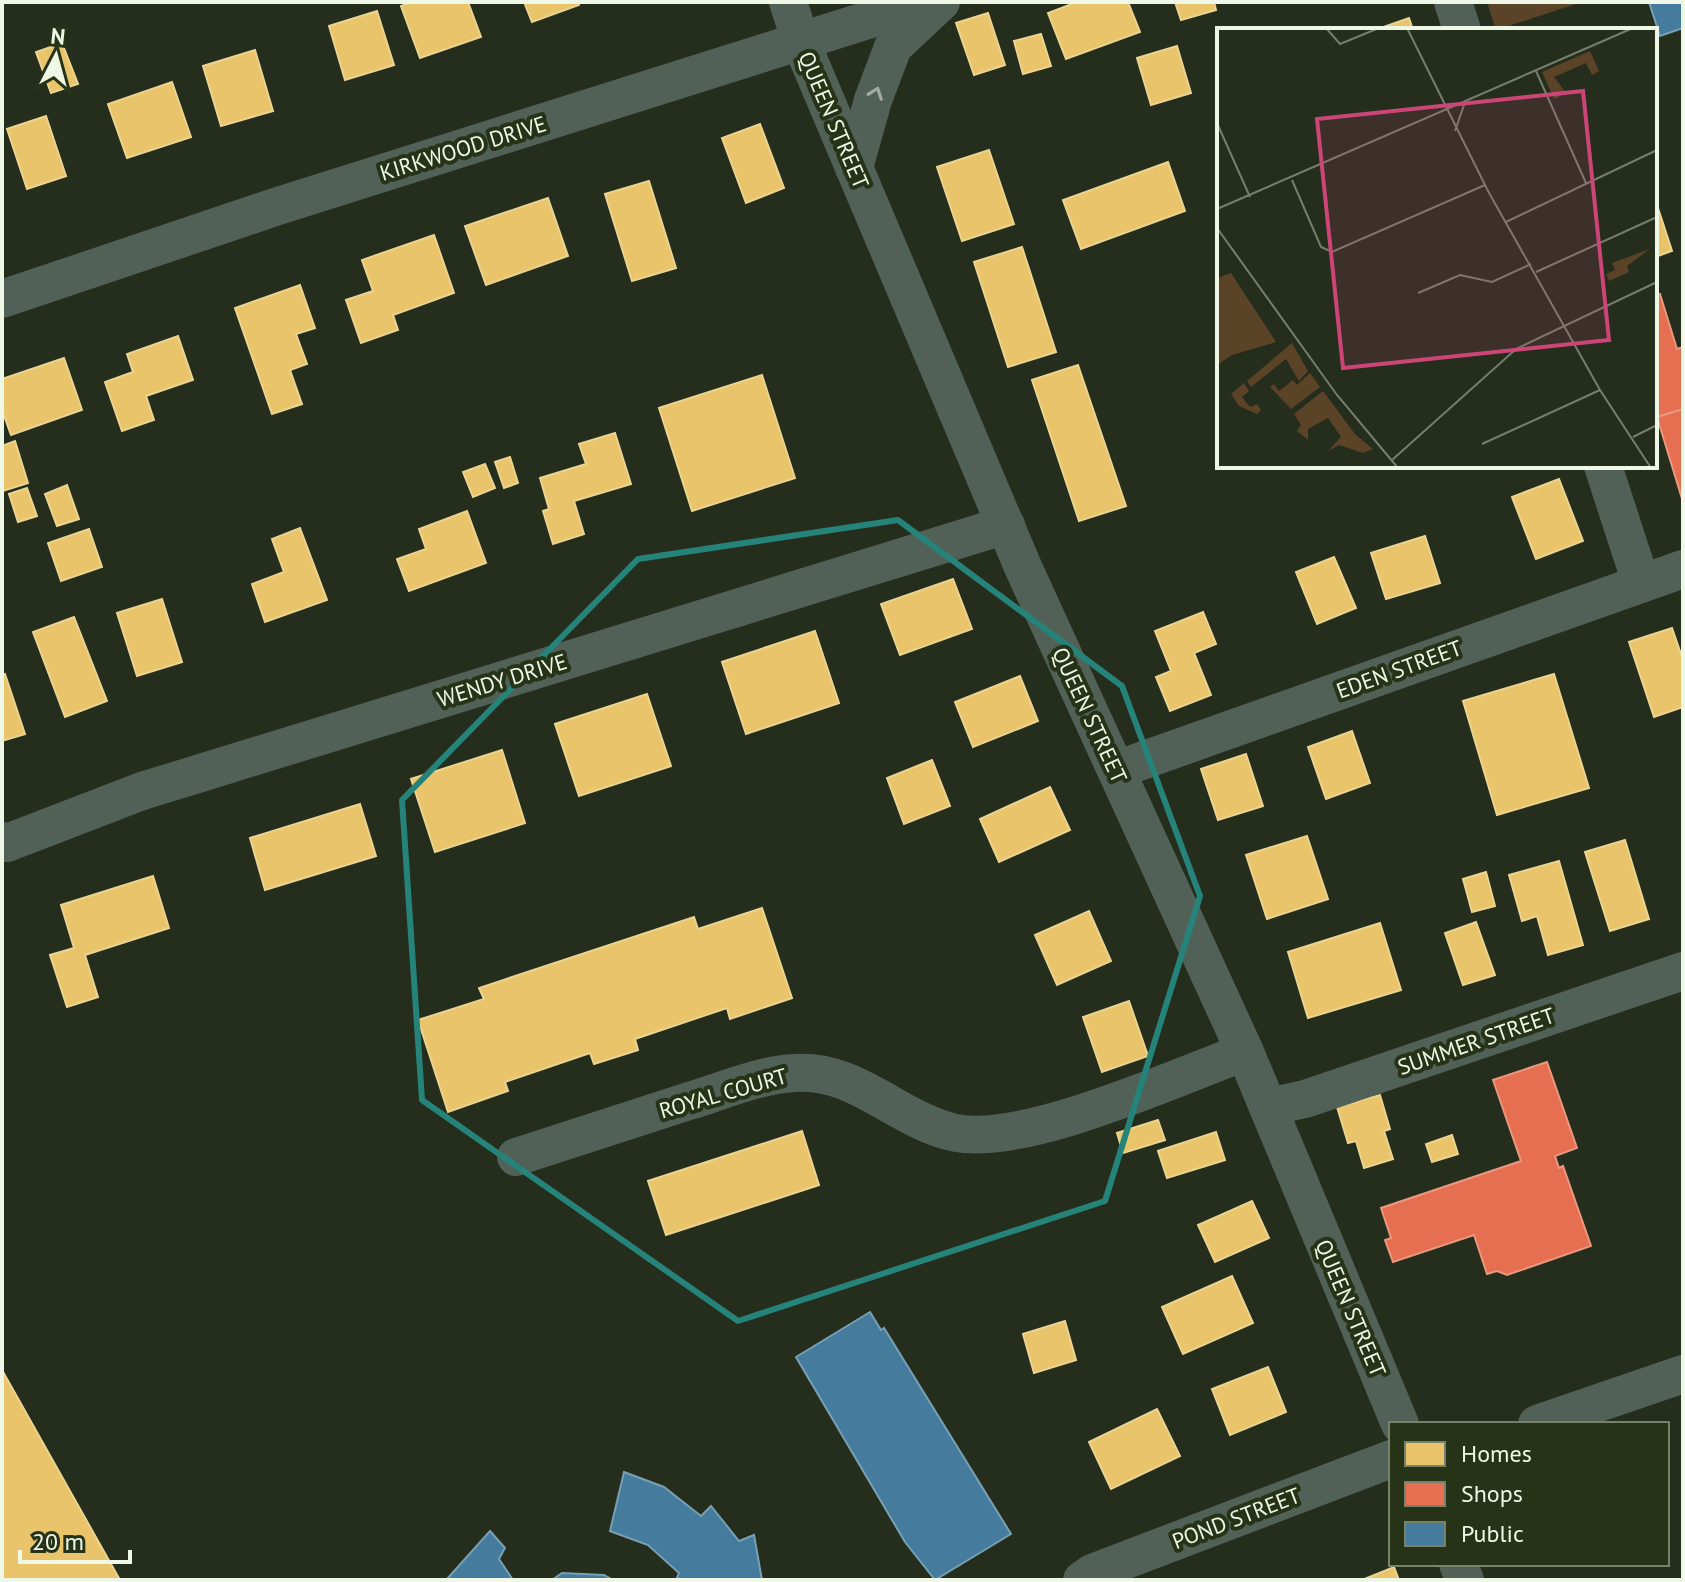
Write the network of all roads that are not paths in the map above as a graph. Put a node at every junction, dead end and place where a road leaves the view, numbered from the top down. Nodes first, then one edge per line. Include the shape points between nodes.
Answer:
1 (788, 2) edge
2 (925, 2) edge
3 (941, 2) edge
4 (1453, 2) edge
5 (1461, 28) edge
6 (801, 42) junction
7 (854, 168) junction
8 (2, 299) edge
9 (1604, 468) edge
10 (1006, 525) junction
11 (1683, 569) edge
12 (1641, 583) junction
13 (1116, 770) junction
14 (2, 841) edge
15 (1683, 971) edge
16 (1245, 1052) junction
17 (1268, 1107) junction
18 (516, 1157) dead end
19 (1683, 1374) edge
20 (1399, 1422) edge
21 (1543, 1422) edge
22 (1389, 1460) edge
23 (1082, 1580) edge

1 - 6 street, QUEEN STREET
2 - 6 street, KIRKWOOD DRIVE
7 -> 3 street via 893,47
4 - 5 street
6 - 7 street, QUEEN STREET
6 - 8 street, KIRKWOOD DRIVE via 278,206
7 - 10 street, QUEEN STREET
9 - 12 street
10 - 13 street, QUEEN STREET
10 - 14 street, WENDY DRIVE via 142,791
11 - 12 street, EDEN STREET
12 - 13 street, EDEN STREET
13 - 16 street, QUEEN STREET
15 - 17 street, SUMMER STREET
16 - 17 street, QUEEN STREET
16 - 18 street, ROYAL COURT via 1049,1123 990,1136 925,1124 844,1079 793,1073
17 - 20 street, QUEEN STREET
19 - 21 street
22 - 23 street, POND STREET

